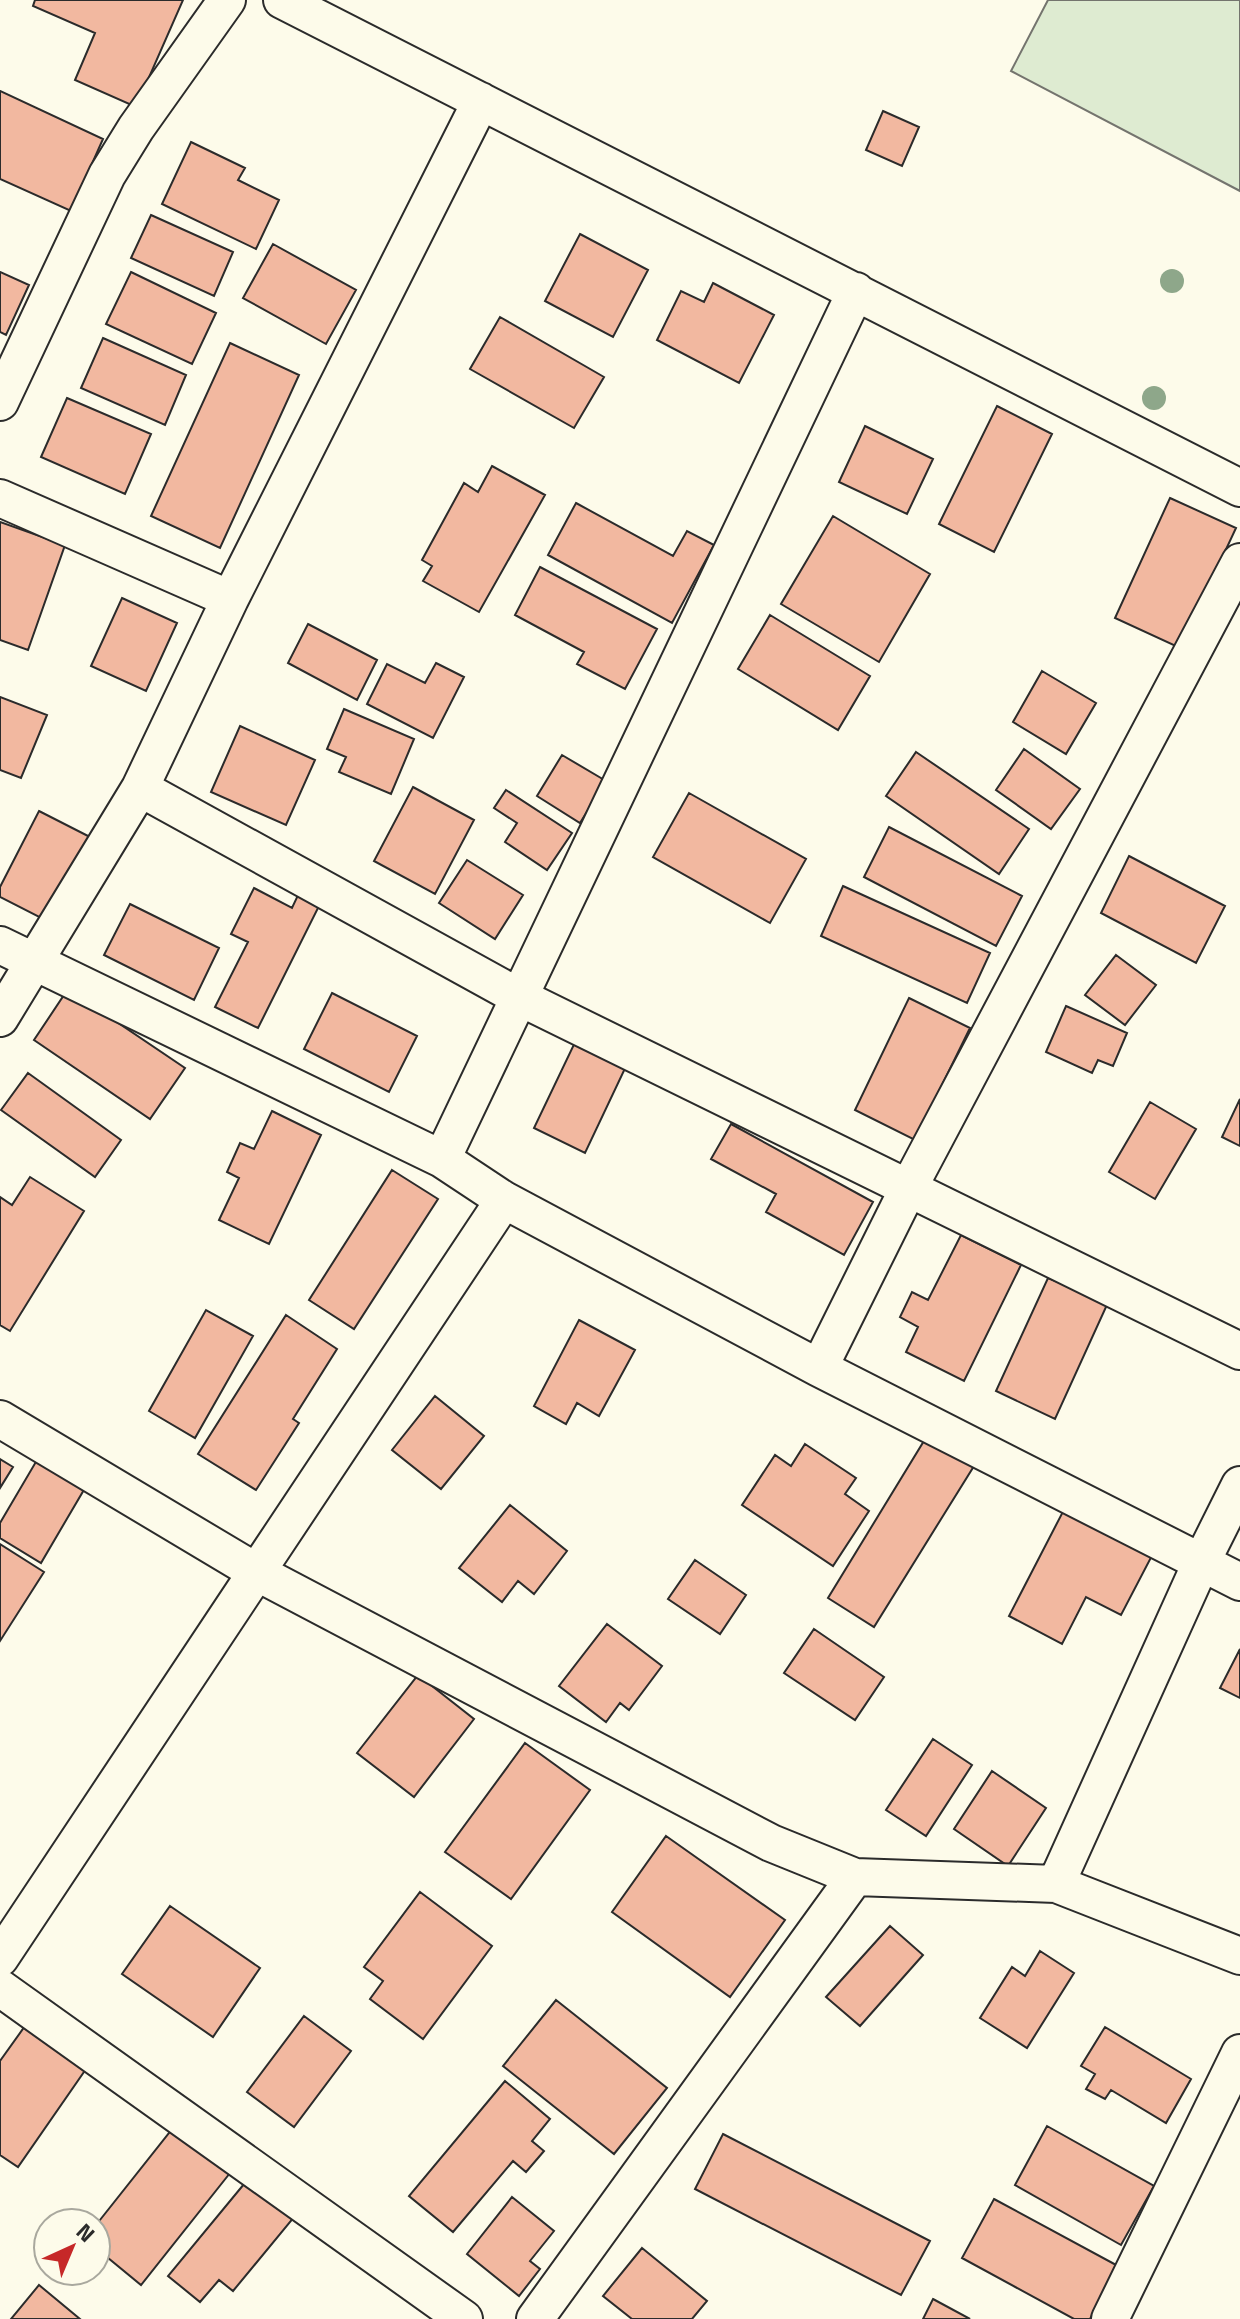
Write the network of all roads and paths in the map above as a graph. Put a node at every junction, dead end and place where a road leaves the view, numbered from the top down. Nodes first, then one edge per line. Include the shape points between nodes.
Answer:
1 (227, 0) edge
2 (282, 0) edge
3 (481, 101) junction
4 (856, 291) junction
5 (0, 402) edge
6 (1240, 488) edge
7 (0, 498) edge
8 (1240, 562) edge
9 (230, 599) junction
10 (140, 788) junction
11 (0, 945) edge
12 (36, 962) junction
13 (519, 997) junction
14 (0, 1018) edge
15 (442, 1159) junction
16 (909, 1187) junction
17 (504, 1200) junction
18 (1240, 1351) edge
19 (819, 1368) junction
20 (0, 1419) edge
21 (1240, 1485) edge
22 (1202, 1561) junction
23 (258, 1573) junction
24 (1240, 1582) edge
25 (855, 1877) junction
26 (1056, 1884) junction
27 (1240, 1956) edge
28 (0, 1958) edge
29 (0, 1988) edge
30 (1240, 2053) edge
31 (464, 2319) edge
32 (535, 2319) edge
33 (1110, 2319) edge

1 - 5 street via 107,175
2 - 3 street
3 - 4 street
3 - 9 street
4 - 6 street
4 - 13 street
7 - 9 street
8 - 16 street
9 - 10 street
10 - 12 street
10 - 13 street
11 - 12 street
12 - 14 street
12 - 15 street
13 - 15 street
13 - 16 street
15 - 17 street
16 - 18 street
16 - 19 street
17 - 19 street
17 - 23 street
19 - 22 street
20 - 23 street
21 - 22 street
22 - 24 street
22 - 26 street
23 - 25 street via 771,1843
23 - 28 street
25 - 26 street
25 - 32 street
26 - 27 street
29 - 31 street
30 - 33 street

